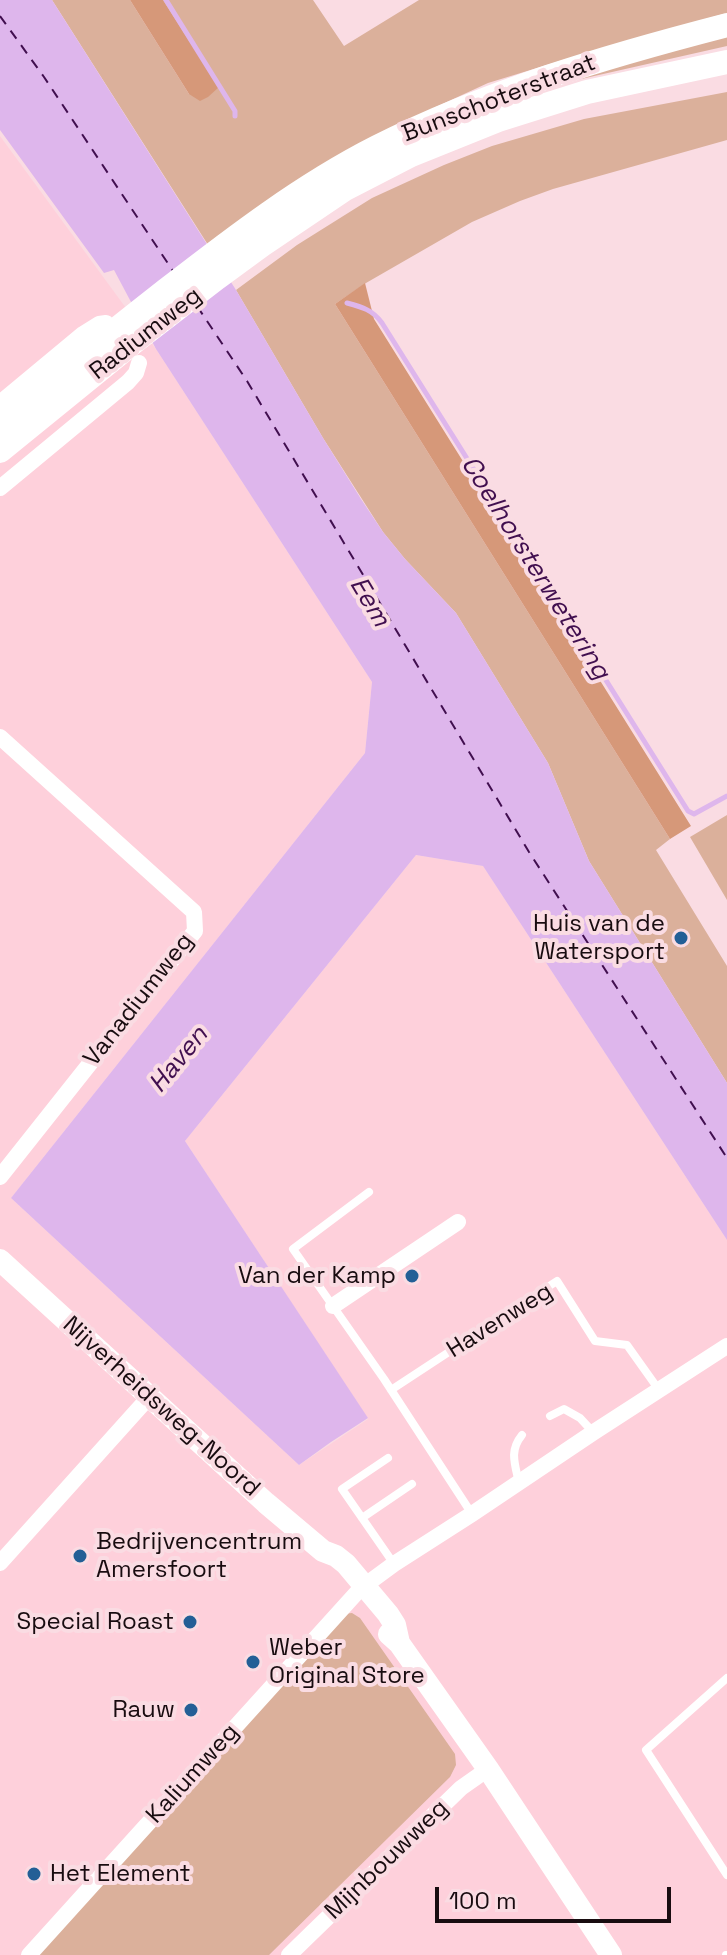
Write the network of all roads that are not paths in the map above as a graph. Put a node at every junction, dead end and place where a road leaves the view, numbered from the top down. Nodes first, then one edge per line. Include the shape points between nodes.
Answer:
1 (727, 25) edge
2 (727, 62) edge
3 (289, 213) junction
4 (106, 323) dead end
5 (139, 363) dead end
6 (0, 403) edge
7 (0, 424) edge
8 (0, 451) edge
9 (0, 488) edge
10 (0, 737) edge
11 (0, 1177) edge
12 (369, 1192) dead end
13 (458, 1222) dead end
14 (0, 1260) edge
15 (333, 1306) junction
16 (727, 1346) edge
17 (391, 1390) junction
18 (660, 1391) junction
19 (150, 1396) junction
20 (550, 1416) dead end
21 (594, 1432) junction
22 (522, 1435) dead end
23 (388, 1458) dead end
24 (519, 1483) junction
25 (412, 1484) dead end
26 (472, 1514) junction
27 (362, 1518) junction
28 (0, 1563) edge
29 (394, 1564) junction
30 (360, 1589) junction
31 (727, 1678) edge
32 (488, 1769) junction
33 (727, 1875) edge
34 (29, 1955) edge
35 (289, 1955) edge
36 (611, 1955) edge

1 - 3 main road, Bunschoterstraat via 602,58 445,116 326,176
2 - 3 main road, Bunschoterstraat via 587,92 498,120
3 - 7 main road, Radiumweg via 205,260
3 - 8 main road, Radiumweg via 240,260
4 - 6 street via 83,334
5 - 9 street via 128,382
10 - 11 street, Vanadiumweg via 194,912 195,931
12 - 15 lane via 293,1249
13 - 15 street
14 - 19 street, Nijverheidsweg-Noord
15 - 17 lane
16 - 18 street
17 - 18 lane, Havenweg via 557,1281 595,1341 627,1345
17 - 26 lane
18 - 21 street
19 - 28 street
19 - 30 street, Nijverheidsweg-Noord via 266,1503 346,1564
20 - 21 lane via 564,1409
21 - 24 street
22 - 24 lane via 513,1455
23 - 27 lane via 342,1489
24 - 26 street
25 - 27 lane
26 - 29 street
27 - 29 lane
29 - 30 street
30 - 32 street, Nijverheidsweg-Noord via 395,1625 399,1643
30 - 34 street, Kaliumweg
31 - 33 lane via 646,1750
32 - 35 street, Mijnbouwweg via 461,1788
32 - 36 street, Nijverheidsweg-Noord

